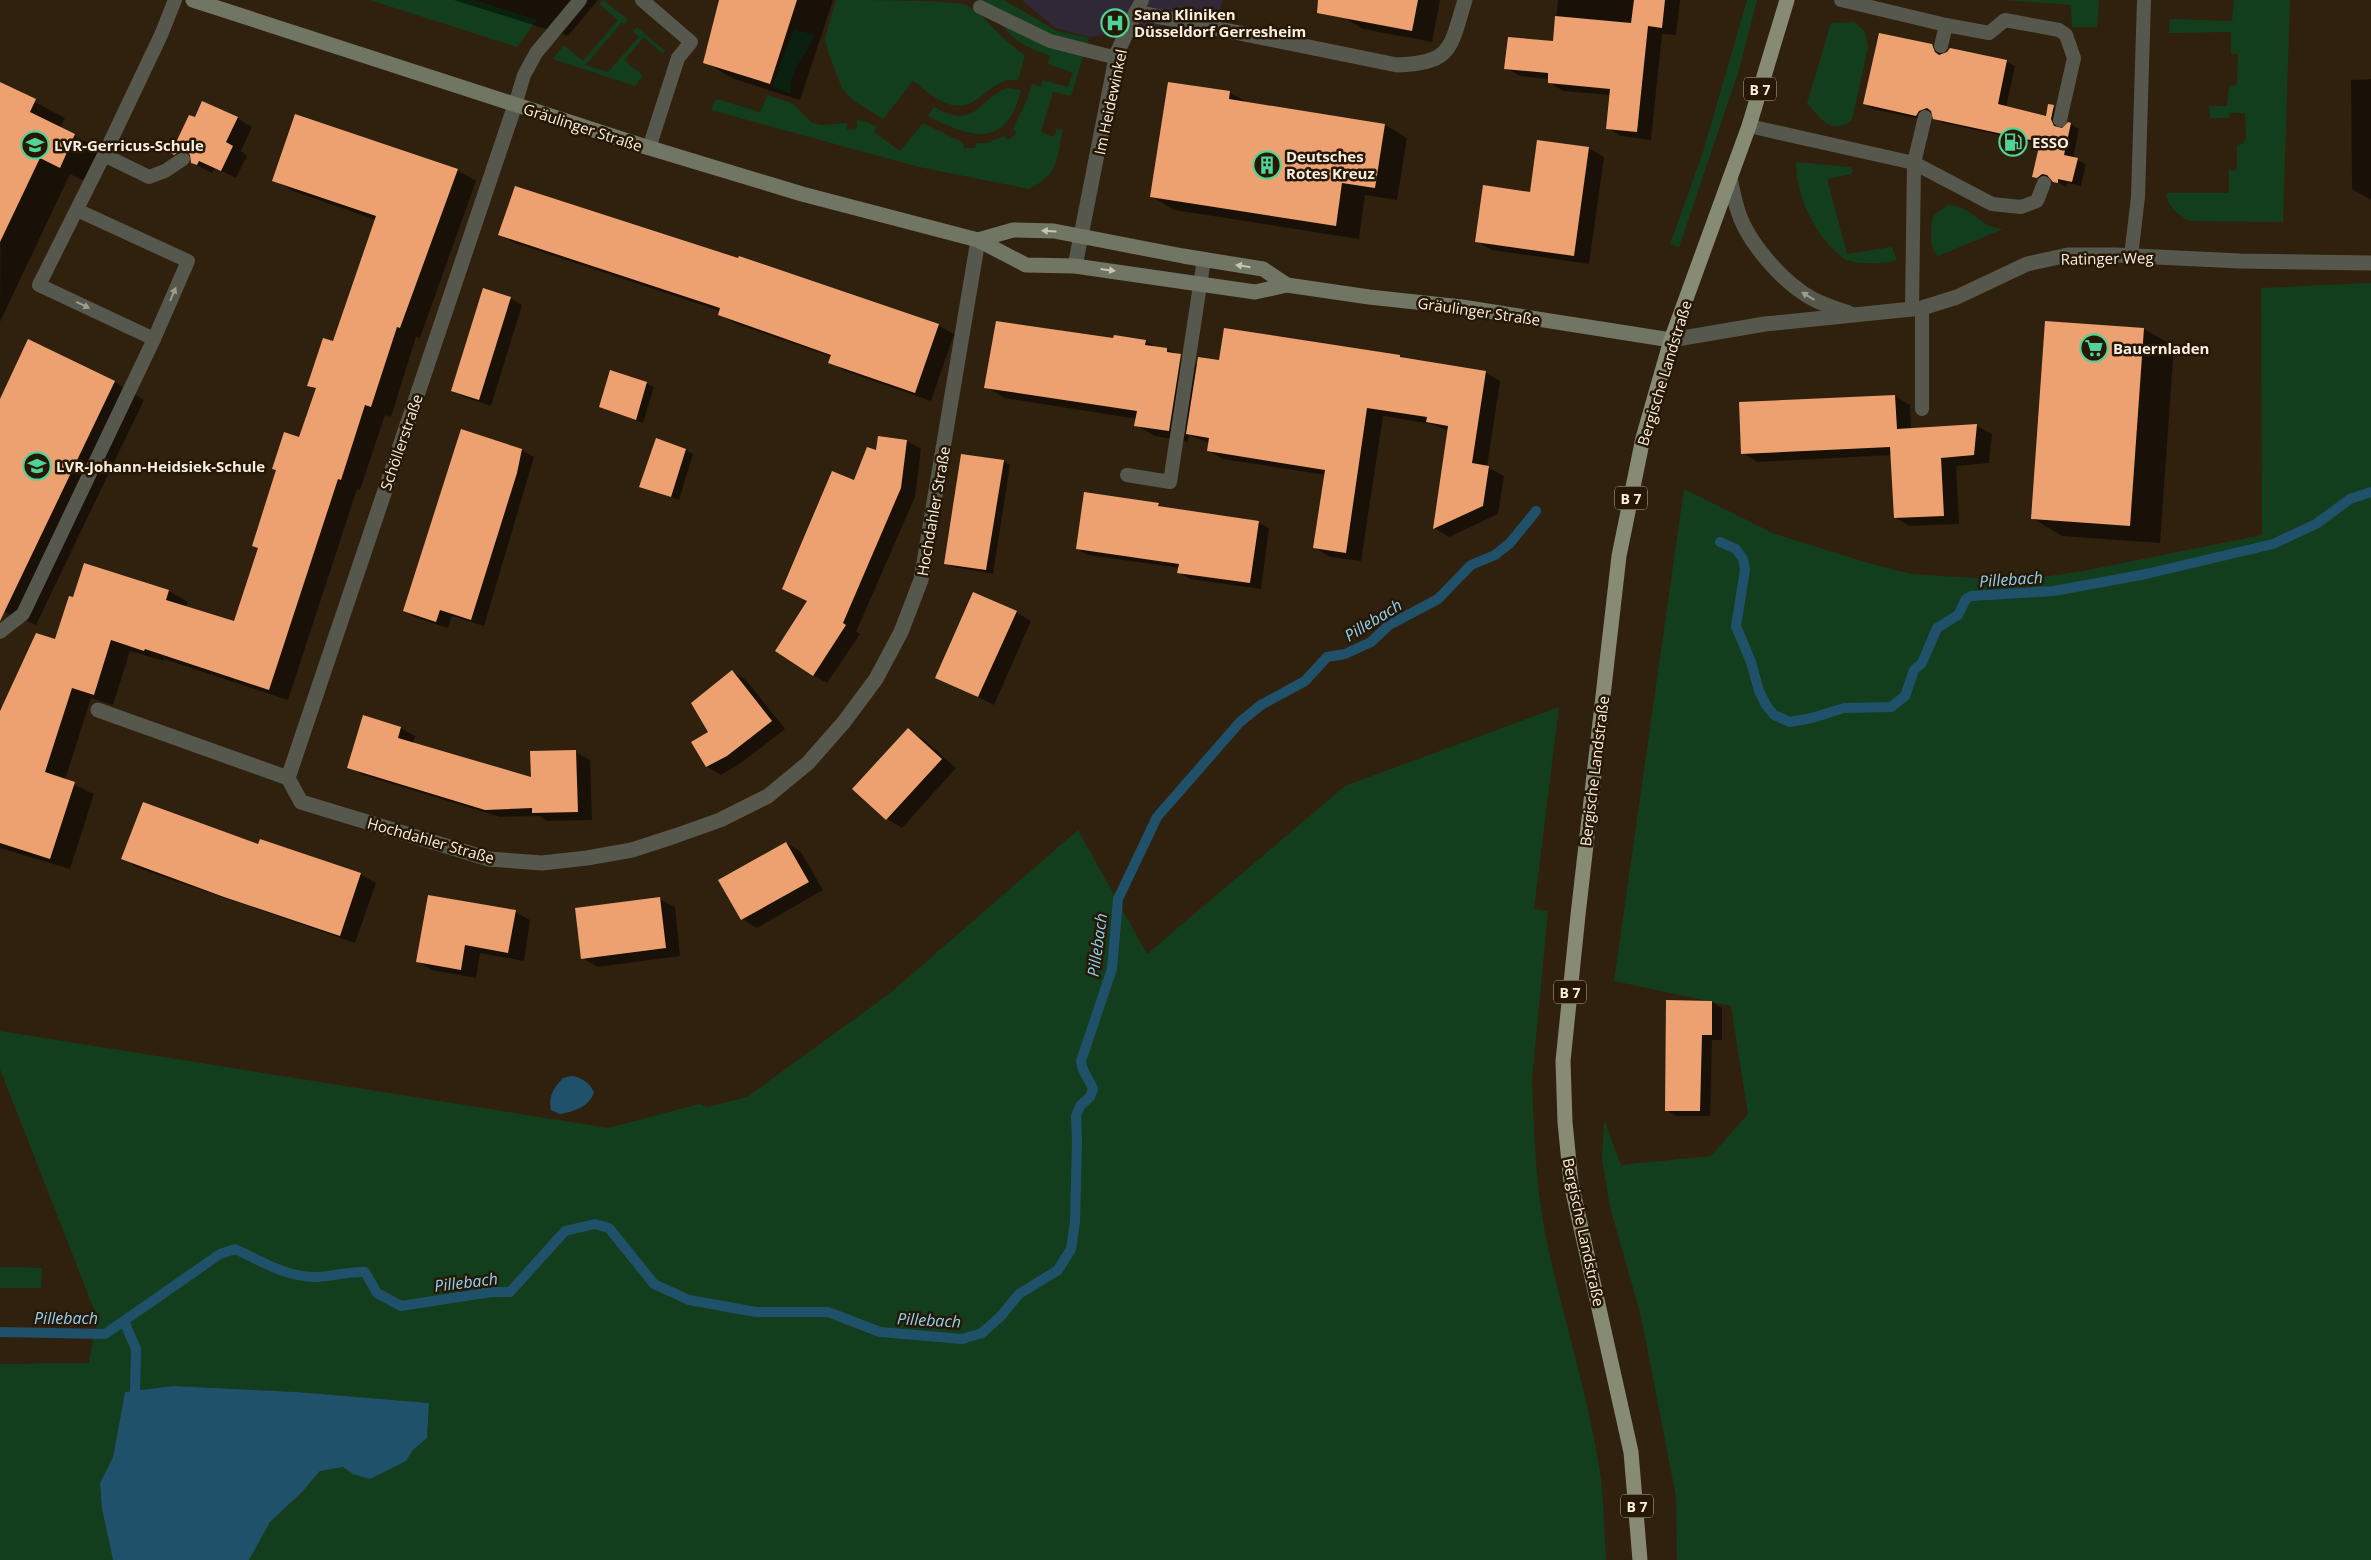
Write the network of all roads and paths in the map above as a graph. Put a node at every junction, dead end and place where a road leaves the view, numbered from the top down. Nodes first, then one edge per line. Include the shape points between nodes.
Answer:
1 (175, 0) edge
2 (193, 0) edge
3 (580, 0) edge
4 (642, 0) edge
5 (1465, 0) edge
6 (1787, 0) edge
7 (1841, 0) edge
8 (2144, 0) edge
9 (1139, 6) edge
10 (980, 7) dead end
11 (1946, 25) junction
12 (1941, 46) dead end
13 (1117, 58) junction
14 (515, 105) junction
15 (1925, 117) dead end
16 (2060, 120) dead end
17 (1749, 126) junction
18 (649, 148) junction
19 (104, 155) junction
20 (183, 159) dead end
21 (1914, 164) junction
22 (1730, 178) junction
23 (2044, 183) dead end
24 (77, 210) junction
25 (1082, 237) junction
26 (978, 240) junction
27 (2131, 256) junction
28 (1204, 259) junction
29 (2371, 263) edge
30 (1075, 266) junction
31 (1201, 284) junction
32 (1287, 285) junction
33 (1917, 308) junction
34 (1852, 315) junction
35 (154, 339) junction
36 (1671, 340) junction
37 (1922, 409) dead end
38 (1127, 475) dead end
39 (0, 632) edge
40 (98, 710) dead end
41 (288, 778) junction
42 (1640, 1560) edge

1 - 19 lane
2 - 14 main road, Gräulinger Straße
3 - 14 lane via 536,53 524,75
4 - 18 lane via 691,42 678,58
5 - 9 street, Im Heidewinkel via 1452,40 1439,57 1421,64 1397,66
6 - 17 main road, Bergische Landstraße / B 7
7 - 11 lane
8 - 27 lane via 2138,197
9 - 13 street, Im Heidewinkel
10 - 13 lane via 1050,41
11 - 12 lane
11 - 16 lane via 1989,33 2005,20 2060,30 2066,35 2074,58
13 - 25 street, Im Heidewinkel
14 - 18 main road, Gräulinger Straße
14 - 41 street, Schöllerstraße
15 - 21 lane
17 - 21 lane
17 - 22 main road, Bergische Landstraße / B 7
18 - 26 main road, Gräulinger Straße via 802,194
19 - 20 lane via 149,177
19 - 24 lane
21 - 23 lane via 1992,204 2021,207 2037,201
21 - 33 lane
34 -> 22 street, Ratinger Weg via 1805,294 1768,261 1740,218
22 - 36 main road, Bergische Landstraße / B 7
35 -> 24 lane via 188,261
24 -> 35 lane via 39,285
25 -> 26 main road, Gräulinger Straße via 1054,231 1013,230
25 - 28 main road, Gräulinger Straße
25 - 30 street, Im Heidewinkel
26 - 30 main road, Gräulinger Straße via 1026,265
26 - 41 street, Hochdahler Straße via 922,580 901,632 870,686 808,763 768,796 720,820 632,850 542,863 488,859 301,802
27 - 29 street, Ratinger Weg
27 - 33 street, Ratinger Weg via 2068,255 2027,264 1957,297
28 - 31 lane
32 -> 28 main road, Gräulinger Straße via 1264,269
30 -> 31 main road, Gräulinger Straße
31 - 32 main road, Gräulinger Straße via 1255,292
31 - 38 lane via 1170,482
32 - 36 main road, Gräulinger Straße via 1462,307
33 - 34 street, Ratinger Weg
33 - 37 lane
34 - 36 street, Ratinger Weg via 1765,324
35 - 39 lane via 23,614
36 - 42 main road, Bergische Landstraße / B 7 via 1643,438 1619,556 1564,1061 1565,1122 1571,1182 1632,1452
40 - 41 street

